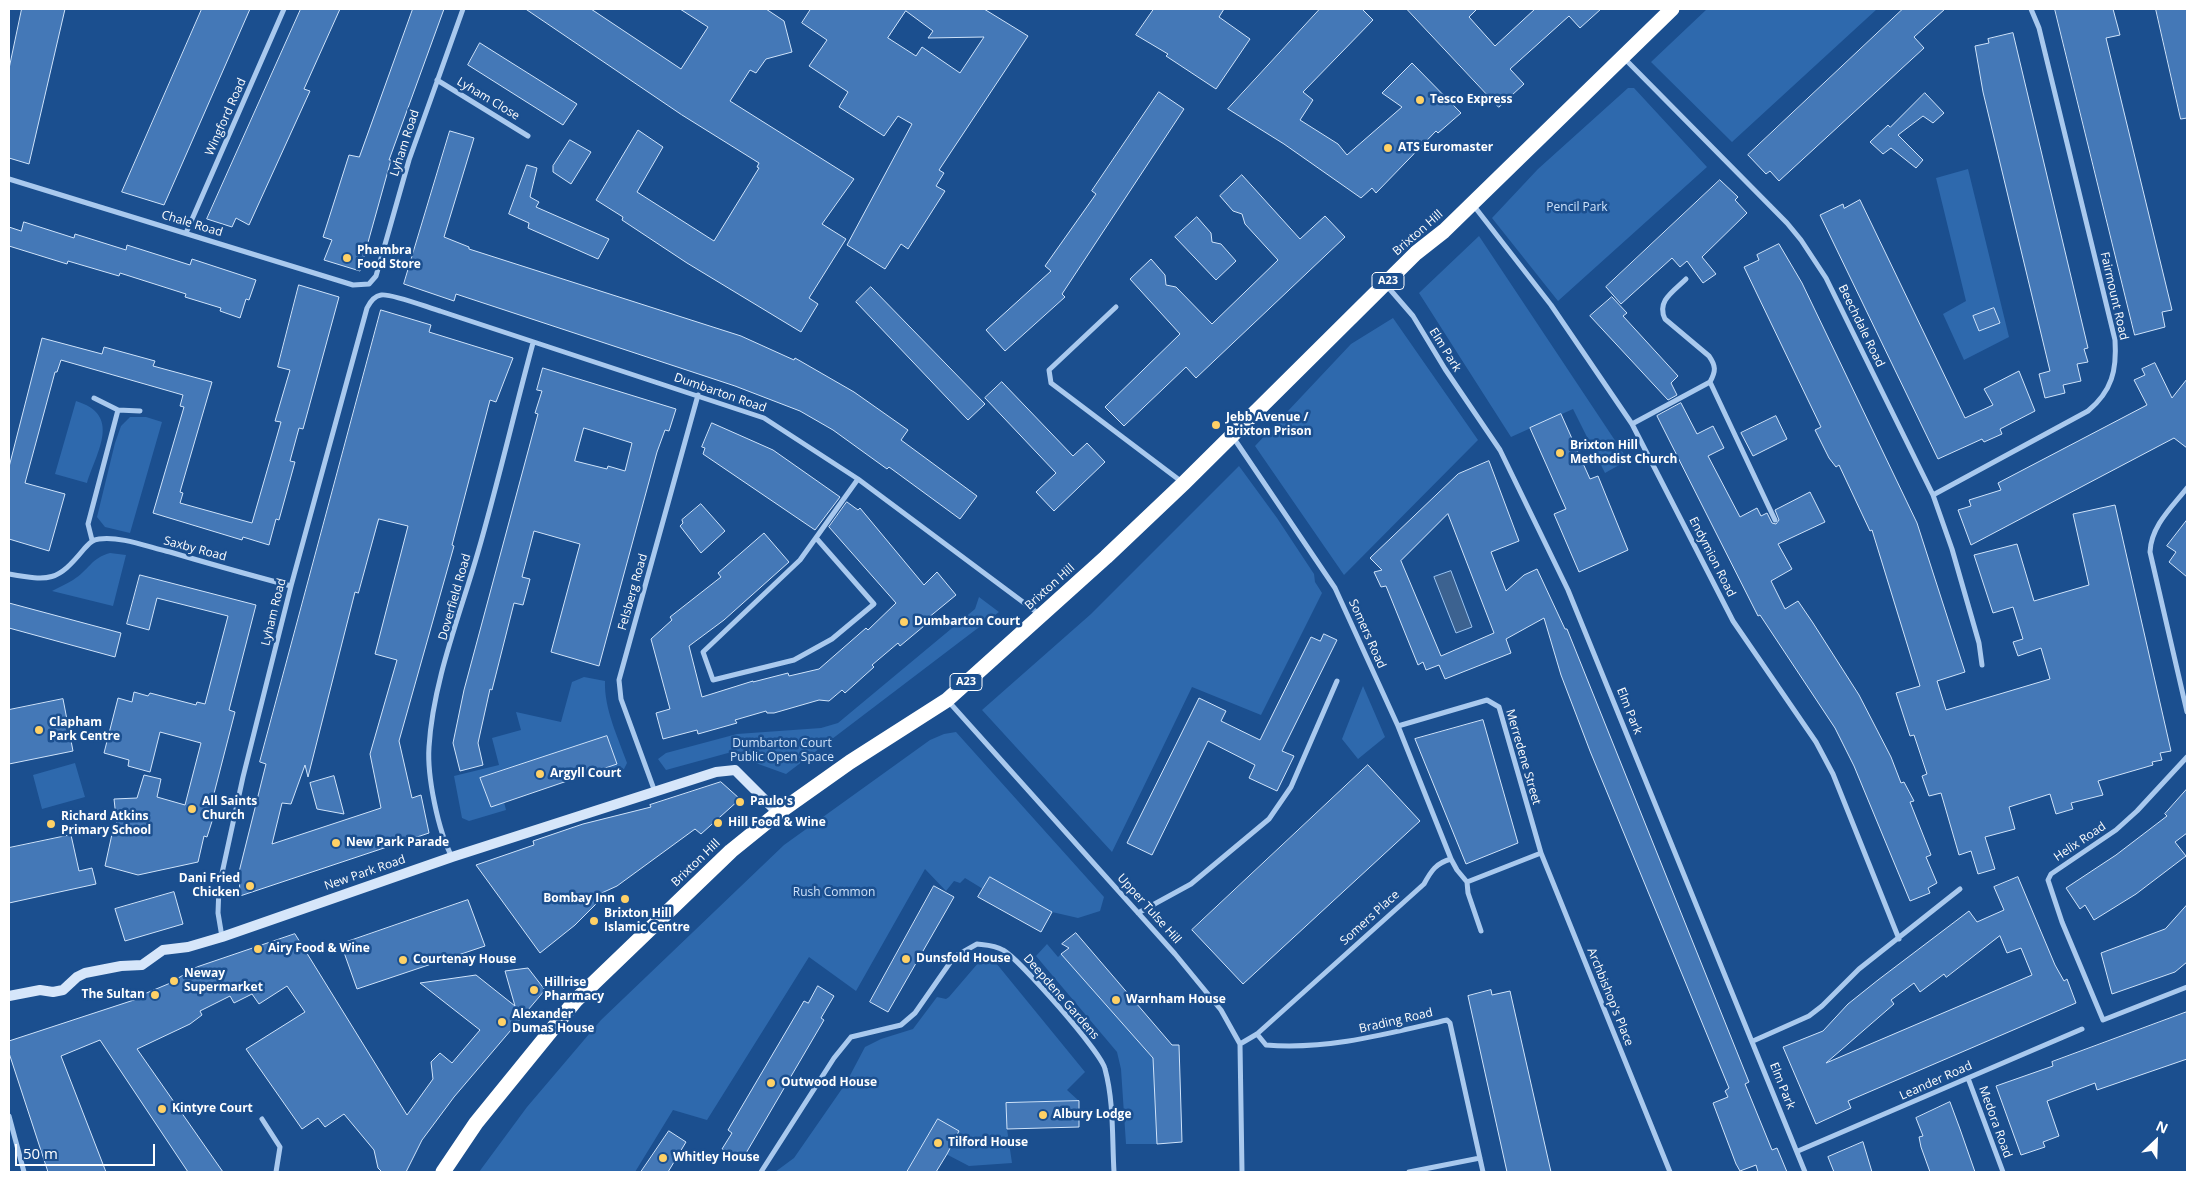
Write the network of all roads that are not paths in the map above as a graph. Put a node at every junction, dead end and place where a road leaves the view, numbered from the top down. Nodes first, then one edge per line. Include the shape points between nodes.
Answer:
1 (284, 9) edge
2 (464, 9) edge
3 (1672, 9) edge
4 (2031, 9) edge
5 (1622, 57) junction
6 (437, 80) junction
7 (528, 136) dead end
8 (9, 179) edge
9 (1472, 204) junction
10 (186, 233) junction
11 (1686, 279) dead end
12 (369, 284) joint
13 (1385, 284) junction
14 (375, 298) joint
15 (1116, 307) dead end
16 (533, 344) junction
17 (1710, 382) junction
18 (698, 395) junction
19 (94, 398) dead end
20 (118, 410) junction
21 (140, 411) dead end
22 (1632, 424) junction
23 (1231, 435) junction
24 (858, 479) junction
25 (1184, 483) junction
26 (2187, 488) edge
27 (1933, 495) junction
28 (1775, 520) dead end
29 (817, 539) junction
30 (92, 540) junction
31 (9, 574) edge
32 (291, 586) junction
33 (1041, 615) junction
34 (1982, 664) dead end
35 (1337, 681) dead end
36 (947, 700) junction
37 (2187, 712) edge
38 (1398, 726) junction
39 (2187, 757) edge
40 (654, 792) junction
41 (778, 813) junction
42 (1533, 829) joint
43 (1542, 853) junction
44 (452, 857) junction
45 (1451, 858) junction
46 (1467, 882) junction
47 (1960, 889) dead end
48 (1138, 913) junction
49 (1481, 931) dead end
50 (222, 937) junction
51 (1899, 938) junction
52 (2187, 988) edge
53 (9, 996) edge
54 (2082, 1029) dead end
55 (1257, 1034) junction
56 (1753, 1041) junction
57 (1240, 1044) junction
58 (1968, 1078) junction
59 (9, 1116) edge
60 (262, 1119) dead end
61 (1798, 1151) junction
62 (1480, 1158) junction
63 (24, 1172) edge
64 (276, 1172) edge
65 (443, 1172) edge
66 (761, 1172) edge
67 (1114, 1172) edge
68 (1242, 1172) edge
69 (1409, 1172) edge
70 (1483, 1172) edge
71 (1670, 1172) edge
72 (1806, 1172) edge
73 (2003, 1172) edge

1 - 10 street, Wingford Road
2 - 6 street, Lyham Road
3 - 5 highway, Brixton Hill / A23
4 - 27 street, Fairmount Road via 2115,340 2114,375 2108,390 2088,410
5 - 9 highway, Brixton Hill / A23
5 - 27 street, Beechdale Road via 1802,240 1826,278
6 - 7 street, Lyham Close
6 - 12 street, Lyham Road via 409,160 376,276
8 - 10 street, Chale Road
9 - 13 highway, Brixton Hill / A23
9 - 22 street, Endymion Road via 1551,306
10 - 12 street, Chale Road via 353,285
11 - 17 street via 1662,303 1661,311 1665,319 1714,364 1715,373
13 - 23 highway, Brixton Hill / A23
13 - 56 street, Elm Park via 1413,316 1500,450 1568,590
14 - 16 street, Dumbarton Road via 383,294
14 - 32 street, Lyham Road via 367,308
15 - 25 street via 1049,370 1051,383
16 - 18 street, Dumbarton Road
16 - 44 street, Doverfield Road via 431,724 430,772 443,839
17 - 22 street
17 - 28 street
18 - 24 street, Dumbarton Road via 764,418
18 - 40 street, Felsberg Road via 619,680 621,699
19 - 20 street
20 - 21 street
20 - 30 street via 88,524
22 - 51 street, Endymion Road via 1733,621 1816,742 1833,774
23 - 25 highway, Brixton Hill / A23
23 - 38 street, Somers Road via 1335,588
24 - 29 street
24 - 33 street, Dumbarton Road
25 - 33 highway, Brixton Hill / A23
26 - 37 street via 2150,540 2150,552
27 - 34 street, Beechdale Road via 1955,558
29 - 29 street via 800,560 703,652 713,680 794,660 832,639 874,604
30 - 31 street via 66,571 52,578
30 - 32 street, Saxby Road via 117,539
32 - 50 street, Lyham Road via 218,887
33 - 36 highway, Brixton Hill / A23
35 - 48 street via 1291,787 1269,819 1191,884
36 - 41 highway, Brixton Hill / A23
36 - 48 street, Upper Tulse Hill
38 - 42 street, Merredene Street via 1487,700 1494,702 1499,707
38 - 45 street, Somers Road
39 - 52 street, Helix Road via 2116,830 2051,874 2048,880 2103,1020
40 - 41 street, New Park Road via 716,772 735,770
40 - 44 street, New Park Road
41 - 65 highway, Brixton Hill / A23 via 742,840 576,1000 476,1123
42 - 43 street, Archbishop's Place
43 - 46 street
43 - 71 street, Archbishop's Place
44 - 50 street, New Park Road
45 - 46 street
45 - 55 street, Somers Place via 1432,869 1424,884
46 - 49 street
47 - 51 street
48 - 57 street, Upper Tulse Hill via 1221,1010
50 - 53 street, New Park Road via 163,950 142,965 85,973 63,990 40,990
51 - 56 street via 1859,969 1816,1011
54 - 58 street, Leander Road
55 - 57 street, Somers Place
55 - 62 street, Brading Road via 1266,1045 1325,1046 1447,1020
56 - 61 street, Elm Park
57 - 68 street, Upper Tulse Hill
58 - 61 street, Leander Road
58 - 73 street, Medora Road
59 - 63 street
60 - 64 street via 280,1147
61 - 72 street, Elm Park
62 - 69 street
62 - 70 street, Brading Road
66 - 67 street, Deepdene Gardens via 851,1037 901,1025 915,1013 954,957 977,944 1002,949 1014,958 1058,1006 1105,1067

